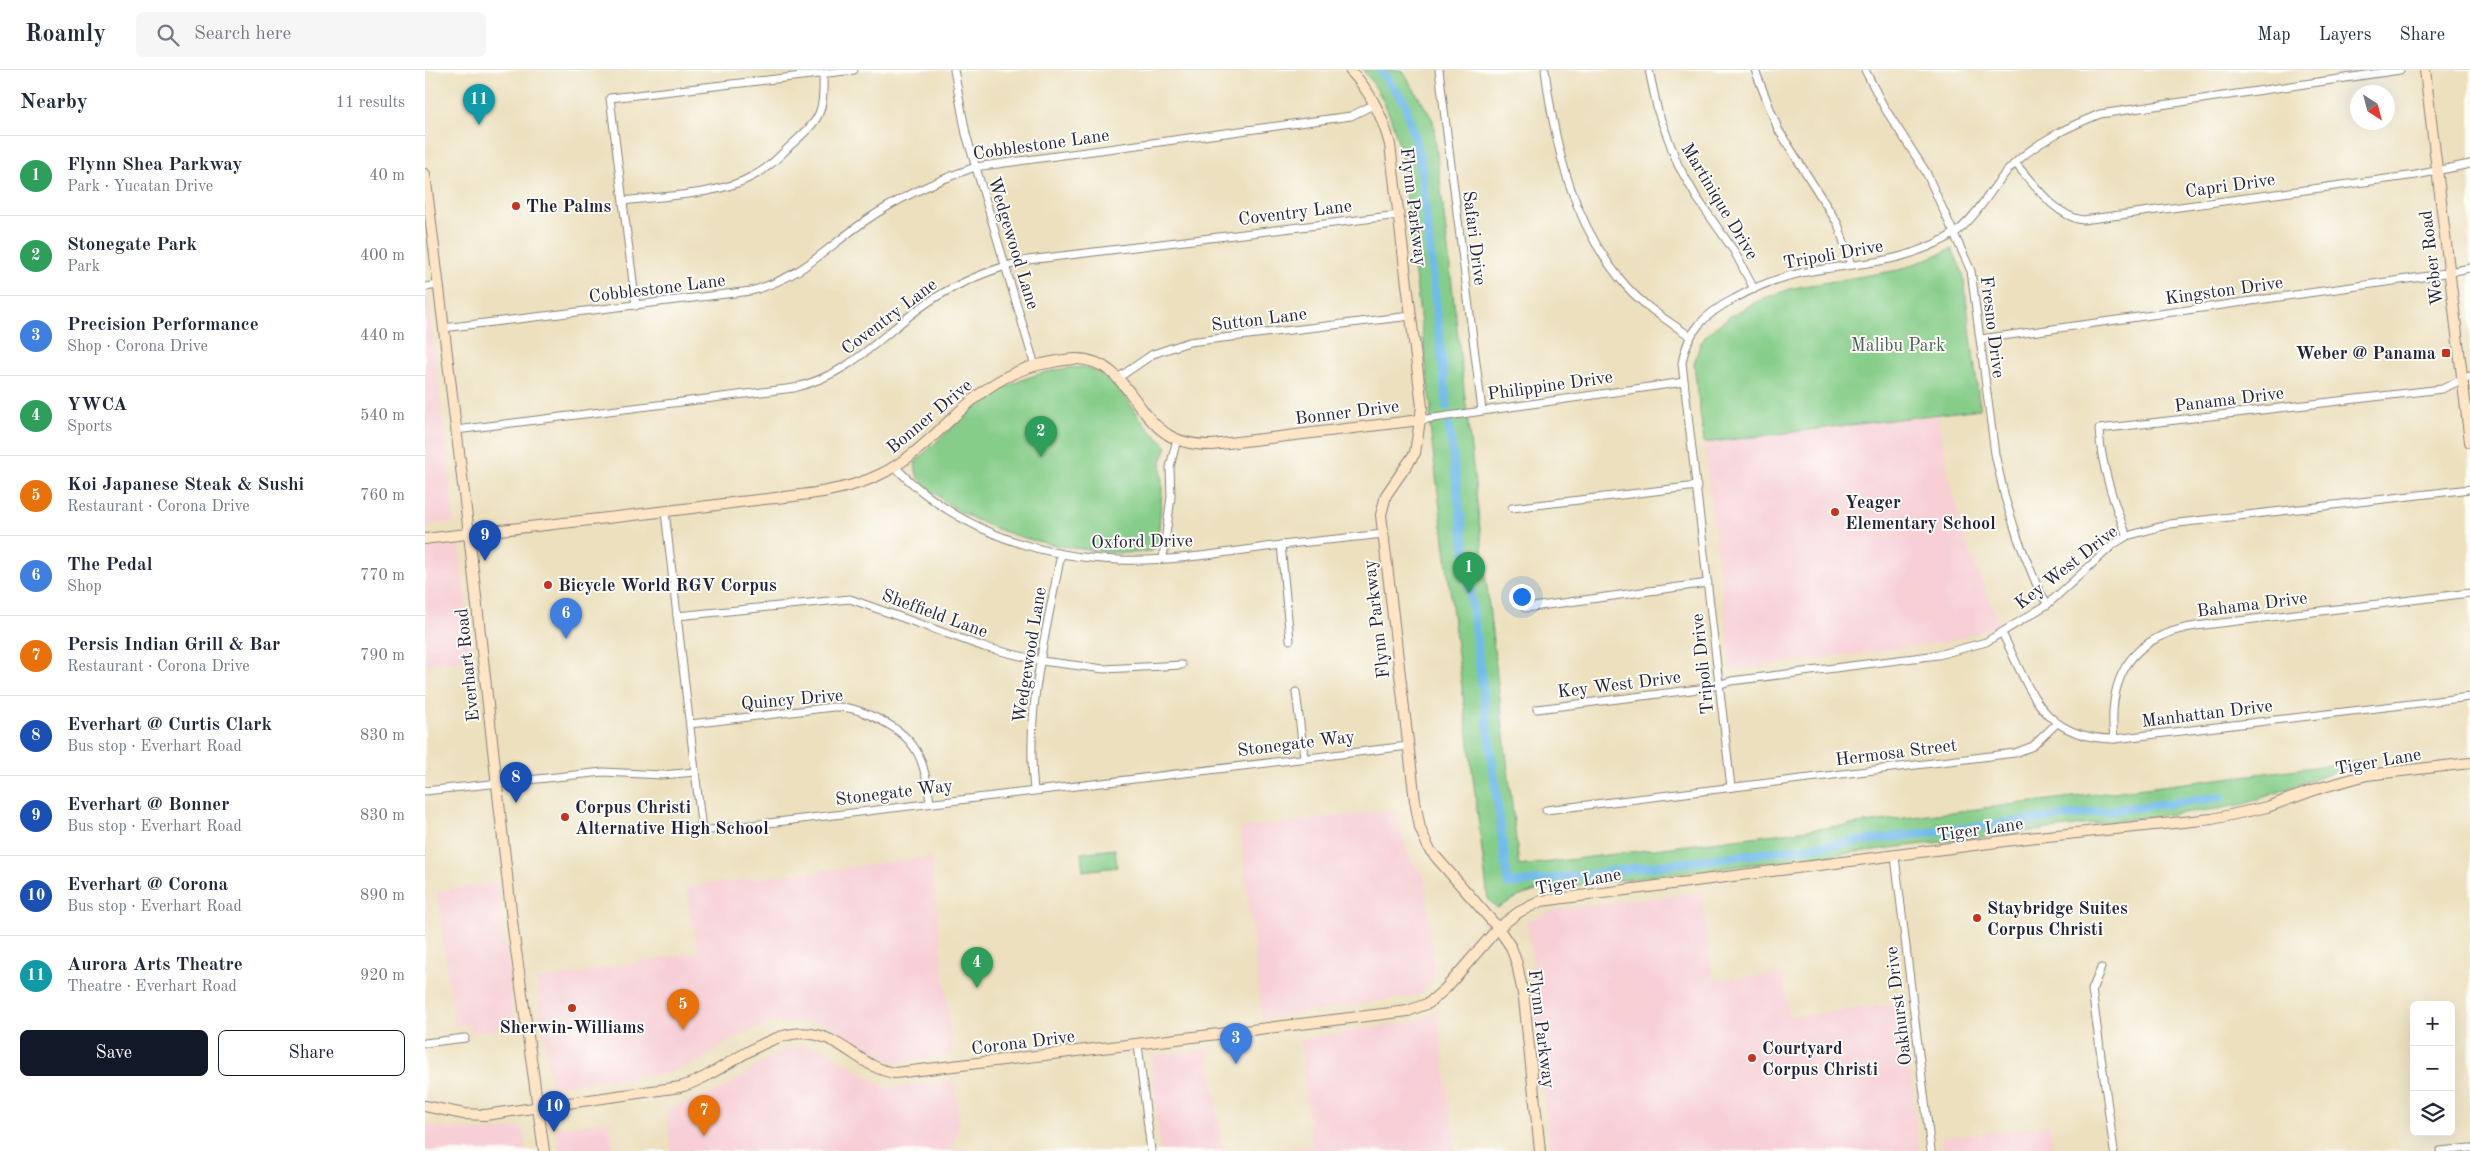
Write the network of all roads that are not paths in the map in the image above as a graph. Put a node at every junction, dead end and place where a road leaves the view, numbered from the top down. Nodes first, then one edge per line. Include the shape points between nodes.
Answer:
1 (854, 70) edge
2 (954, 70) edge
3 (1350, 70) edge
4 (1439, 70) edge
5 (1545, 70) edge
6 (1649, 70) edge
7 (1755, 70) edge
8 (1865, 70) edge
9 (2400, 70) edge
10 (2425, 70) edge
11 (823, 74) junction
12 (1375, 104) junction
13 (2015, 163) junction
14 (2470, 164) edge
15 (975, 167) junction
16 (2437, 170) junction
17 (425, 174) edge
18 (624, 200) junction
19 (1399, 215) junction
20 (1955, 233) junction
21 (1851, 265) junction
22 (1005, 266) junction
23 (2470, 268) edge
24 (2449, 272) junction
25 (438, 285) junction
26 (425, 287) edge
27 (1754, 289) junction
28 (636, 306) junction
29 (1411, 316) junction
30 (443, 328) junction
31 (1690, 336) junction
32 (1981, 339) junction
33 (1035, 366) junction
34 (1118, 378) junction
35 (2466, 378) edge
36 (1684, 382) junction
37 (1481, 410) junction
38 (1420, 420) junction
39 (456, 430) junction
40 (1177, 439) junction
41 (2470, 442) edge
42 (895, 467) junction
43 (1697, 486) junction
44 (2470, 489) edge
45 (1512, 508) dead end
46 (665, 512) junction
47 (469, 534) junction
48 (1383, 534) junction
49 (2127, 536) junction
50 (425, 540) edge
51 (1281, 545) junction
52 (1061, 554) junction
53 (1163, 558) junction
54 (1708, 584) junction
55 (2470, 593) edge
56 (2048, 604) junction
57 (1525, 608) dead end
58 (677, 616) junction
59 (2002, 633) junction
60 (1290, 640) dead end
61 (1041, 661) junction
62 (1182, 665) dead end
63 (1720, 684) junction
64 (1296, 692) dead end
65 (2470, 696) edge
66 (1537, 709) dead end
67 (690, 724) junction
68 (2056, 724) junction
69 (2114, 740) junction
70 (1408, 746) junction
71 (1304, 757) junction
72 (2470, 763) edge
73 (695, 772) junction
74 (497, 782) junction
75 (1731, 787) junction
76 (1035, 790) junction
77 (425, 791) edge
78 (930, 803) junction
79 (1546, 810) dead end
80 (1895, 856) junction
81 (1498, 928) junction
82 (2101, 968) dead end
83 (465, 1038) dead end
84 (425, 1043) edge
85 (1138, 1045) junction
86 (425, 1106) edge
87 (539, 1108) junction
88 (2470, 1148) edge
89 (544, 1151) edge
90 (1151, 1151) edge
91 (1540, 1151) edge
92 (1931, 1151) edge
93 (2114, 1151) edge
94 (2440, 1151) edge

1 - 11 street
2 - 15 street, Wedgewood Lane
3 - 12 street, Flynn Parkway
4 - 37 street, Safari Drive
5 - 31 street via 1561,160 1588,230 1627,287 1660,316
6 - 27 street, Martinique Drive via 1657,112 1678,165 1735,251
7 - 21 street via 1779,129 1837,224
8 - 20 street, Fresno Drive via 1884,107 1926,172
9 - 13 street, Tripoli Drive via 2101,114 2061,131
10 - 16 street, Weber Road
11 - 18 street via 824,101 817,119 781,155 752,177 720,189
11 - 18 street via 610,98
12 - 15 street, Cobblestone Lane via 1351,116
12 - 19 street, Flynn Parkway via 1390,145
13 - 16 street, Capri Drive via 2058,209 2074,219 2083,220
13 - 20 street, Tripoli Drive via 1968,222
14 - 16 street, Capri Drive
15 - 22 street, Wedgewood Lane
15 - 28 street, Cobblestone Lane via 931,184 887,207 801,270 769,286 734,294
16 - 24 street, Weber Road
17 - 25 street, Everhart Road
18 - 28 street
19 - 22 street, Coventry Lane via 1064,255
19 - 29 street, Flynn Parkway
20 - 21 street, Tripoli Drive via 1911,254
20 - 32 street, Fresno Drive via 1971,271
21 - 27 street, Tripoli Drive via 1800,273
22 - 33 street, Wedgewood Lane
22 - 39 street, Coventry Lane via 975,277 925,304 858,360 813,383
23 - 24 street, Kingston Drive
24 - 32 street, Kingston Drive
24 - 35 street, Weber Road
25 - 26 street
25 - 30 street, Everhart Road
27 - 31 street, Tripoli Drive via 1707,315
28 - 30 street, Cobblestone Lane
29 - 34 street, Sutton Lane via 1189,342 1153,354
29 - 38 street, Flynn Parkway via 1423,407
30 - 39 street, Everhart Road
31 - 36 street, Tripoli Drive via 1682,363
32 - 56 street, Fresno Drive via 1995,454 2005,498 2018,539
33 - 34 street, Bonner Drive via 1078,359 1107,368
33 - 42 street, Bonner Drive via 1000,380 979,393
34 - 40 street, Bonner Drive via 1153,422
35 - 41 street, Weber Road
35 - 49 street, Panama Drive via 2442,389 2099,429 2103,464
36 - 37 street, Philippine Drive
36 - 43 street, Tripoli Drive
37 - 38 street, Philippine Drive
38 - 40 street, Bonner Drive via 1212,445 1197,445
38 - 48 street, Flynn Parkway via 1415,453 1383,503
39 - 47 street, Everhart Road
40 - 53 street via 1170,467 1171,497
42 - 46 street, Bonner Drive via 839,488
42 - 52 street, Oxford Drive via 939,506 981,529
43 - 45 street
43 - 54 street, Tripoli Drive
44 - 49 street, Key West Drive via 2170,524
46 - 47 street, Bonner Drive
46 - 58 street, Stonegate Way
47 - 50 street, Bonner Drive
47 - 74 street, Everhart Road
48 - 51 street, Oxford Drive
48 - 70 street, Flynn Parkway
49 - 56 street, Key West Drive via 2096,558
51 - 53 street, Oxford Drive
51 - 60 street
52 - 53 street, Oxford Drive via 1121,560
52 - 61 street, Wedgewood Lane
54 - 57 street
54 - 63 street, Tripoli Drive
55 - 69 street, Bahama Drive via 2196,626 2163,635 2134,656 2116,686 2112,702
56 - 59 street, Key West Drive
58 - 61 street, Sheffield Lane via 851,598 984,647
58 - 67 street, Stonegate Way
59 - 63 street, Key West Drive via 1964,649 1938,655
59 - 68 street, Manhattan Drive via 2039,703
61 - 62 street, Sheffield Lane via 1104,669
61 - 76 street, Wedgewood Lane via 1031,727
63 - 66 street, Key West Drive
63 - 75 street, Tripoli Drive
64 - 71 street
65 - 69 street, Manhattan Drive
67 - 73 street, Stonegate Way
67 - 78 street, Quincy Drive via 833,707 853,709 889,724 917,749 924,763
68 - 69 street, Manhattan Drive via 2078,736
68 - 75 street, Hermosa Street via 2033,746 2015,753
70 - 71 street, Stonegate Way
70 - 81 street, Flynn Parkway via 1420,828 1429,849
71 - 76 street, Stonegate Way
72 - 80 street, Tiger Lane via 2367,775 2267,807 2212,819
73 - 74 street via 662,775 603,772 515,783
73 - 78 street, Stonegate Way via 702,831
74 - 77 street
74 - 87 street, Everhart Road via 513,929
75 - 79 street, Hermosa Street
76 - 78 street, Stonegate Way
80 - 81 street, Tiger Lane via 1541,901
80 - 92 street, Oakhurst Drive
81 - 85 street, Corona Drive via 1446,988 1429,1003 1408,1011
81 - 91 street, Flynn Parkway via 1511,947 1521,981
82 - 93 street via 2092,990
83 - 84 street
85 - 87 street, Corona Drive via 895,1074 875,1068 817,1035 785,1035 693,1084
85 - 90 street
86 - 87 street, Corona Drive via 485,1115
87 - 89 street, Everhart Road
88 - 94 street

